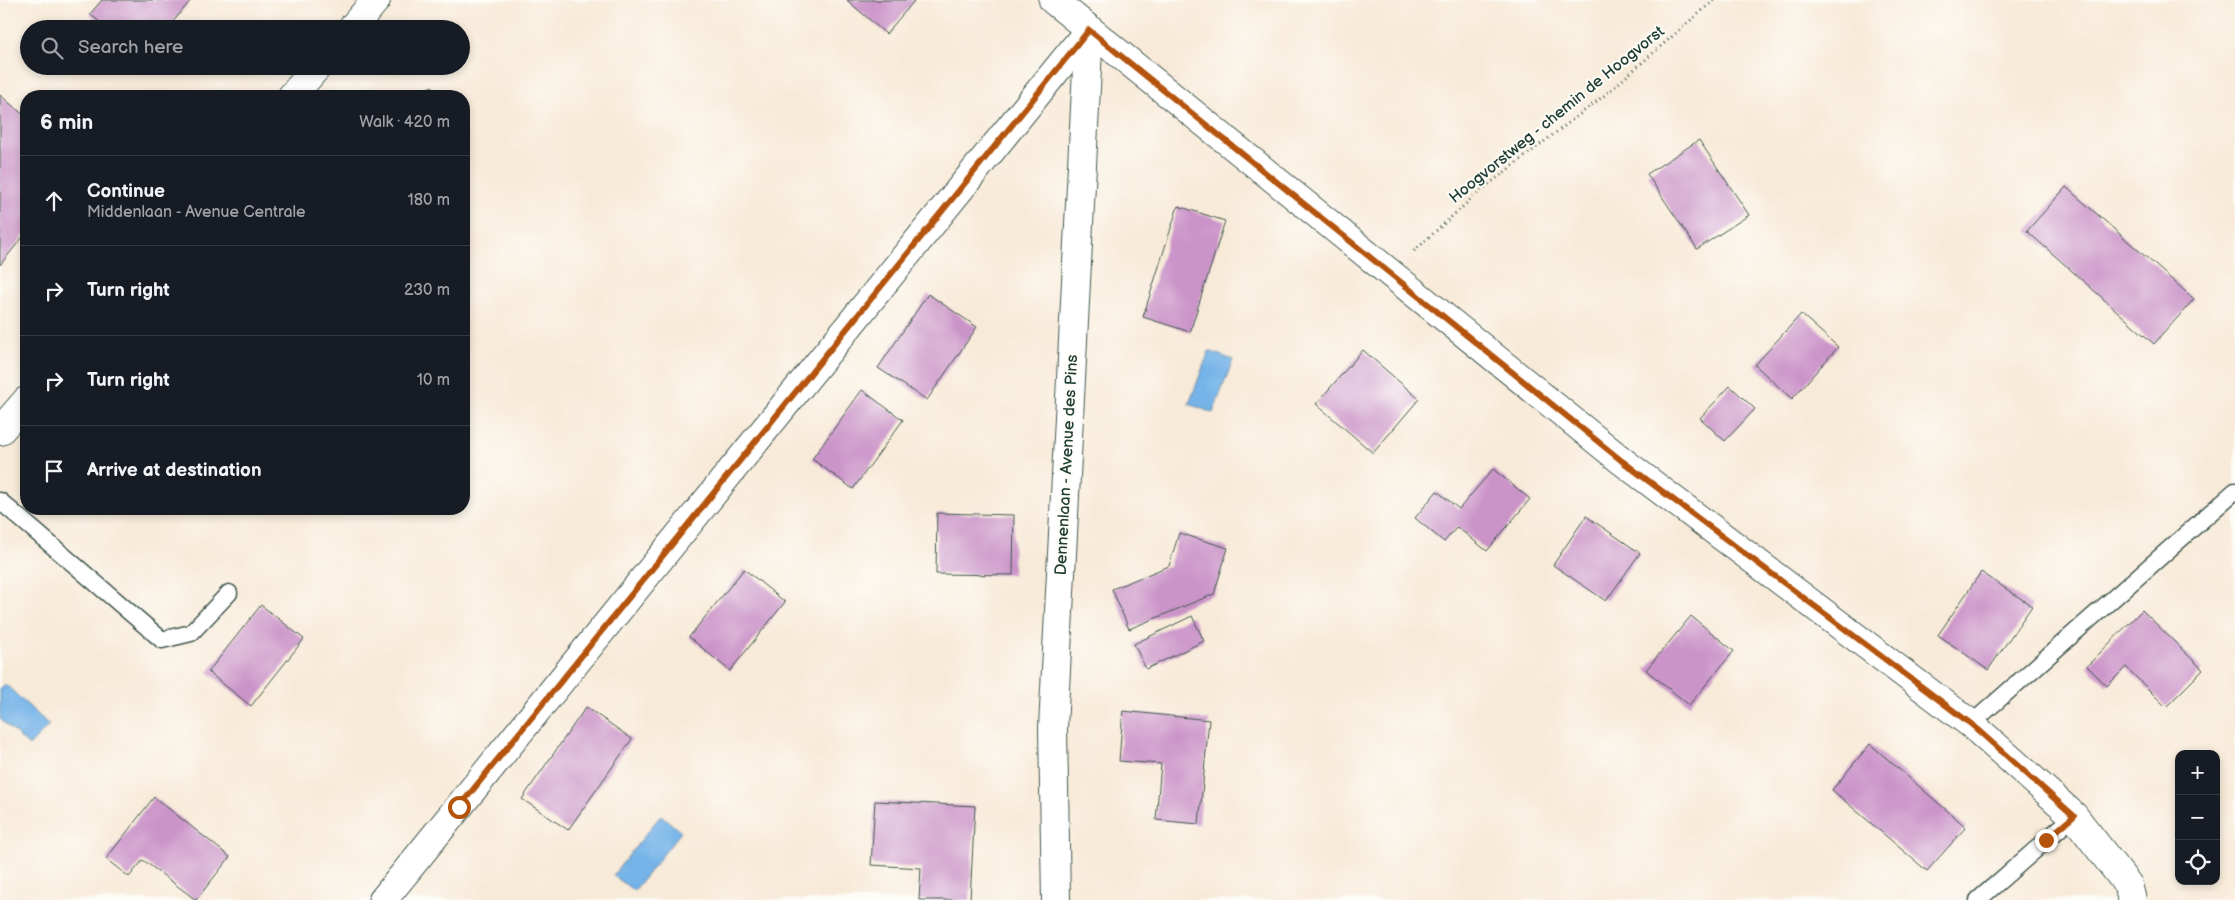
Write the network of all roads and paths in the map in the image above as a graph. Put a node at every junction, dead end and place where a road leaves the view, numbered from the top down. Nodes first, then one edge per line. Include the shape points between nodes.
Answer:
1 (376, 0) edge
2 (1053, 0) edge
3 (1714, 0) edge
4 (359, 20) edge
5 (1089, 30) junction
6 (310, 75) edge
7 (297, 90) edge
8 (1416, 249) dead end
9 (20, 408) edge
10 (0, 432) edge
11 (2235, 491) edge
12 (0, 501) edge
13 (229, 594) dead end
14 (1971, 724) junction
15 (2074, 816) junction
16 (383, 900) edge
17 (1056, 900) edge
18 (1978, 900) edge
19 (2132, 900) edge

1 - 4 street
2 - 5 street
3 - 8 path, Hoogvorstweg - chemin de Hoogvorst via 1606,94 1480,191
5 - 14 street via 1622,461
5 - 16 street
5 - 17 street, Dennenlaan - Avenue des Pins via 1053,728
6 - 7 street
9 - 10 street
11 - 14 lane
12 - 13 lane via 162,640 191,633
14 - 15 street
15 - 18 lane
15 - 19 street via 2128,885

